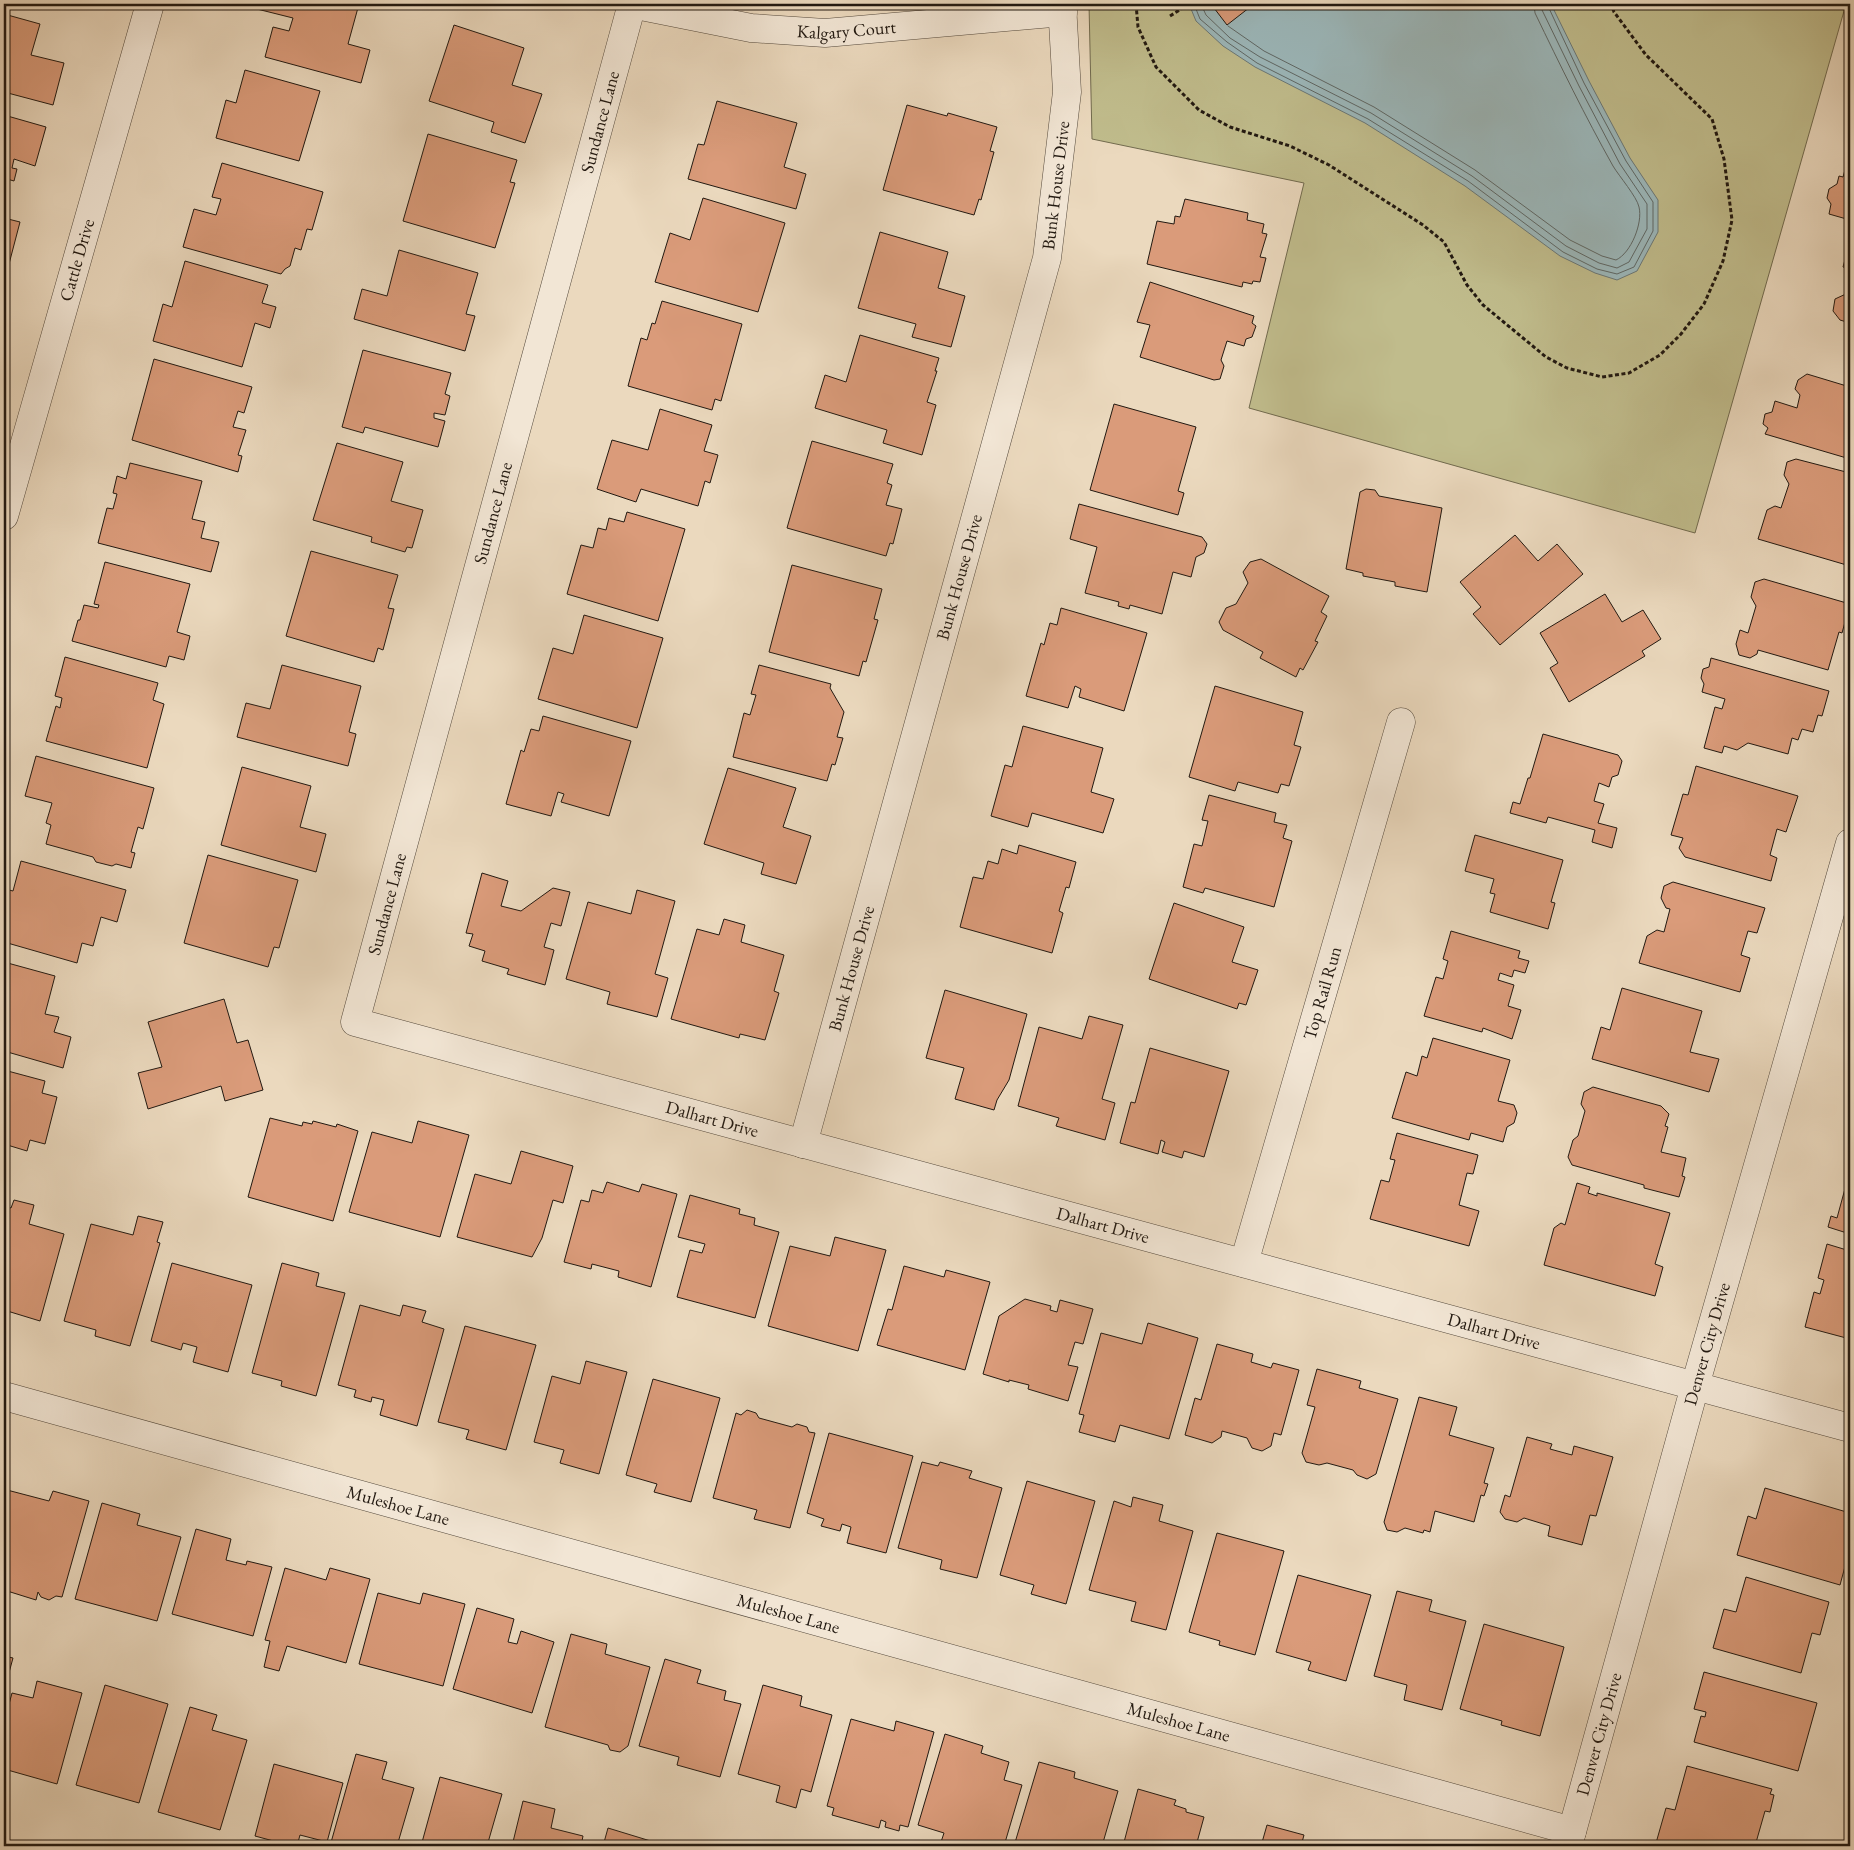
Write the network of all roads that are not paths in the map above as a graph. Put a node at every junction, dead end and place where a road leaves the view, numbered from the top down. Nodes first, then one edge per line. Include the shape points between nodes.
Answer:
1 (150, 4) edge
2 (631, 4) edge
3 (1062, 8) edge
4 (4, 516) edge
5 (1401, 722) dead end
6 (1850, 843) edge
7 (355, 1022) joint
8 (803, 1144) junction
9 (1244, 1263) junction
10 (1695, 1386) junction
11 (4, 1396) edge
12 (1850, 1428) edge
13 (1570, 1838) edge

1 - 4 street, Cattle Drive
2 - 3 street, Kalgary Court via 751,28 825,34
2 - 7 street, Sundance Lane
3 - 8 street, Bunk House Drive via 1067,92 1047,258
5 - 9 street, Top Rail Run
6 - 10 street, Denver City Drive
7 - 8 street, Dalhart Drive
8 - 9 street, Dalhart Drive
9 - 10 street, Dalhart Drive
10 - 12 street, Dalhart Drive
10 - 13 street, Denver City Drive
11 - 13 street, Muleshoe Lane

